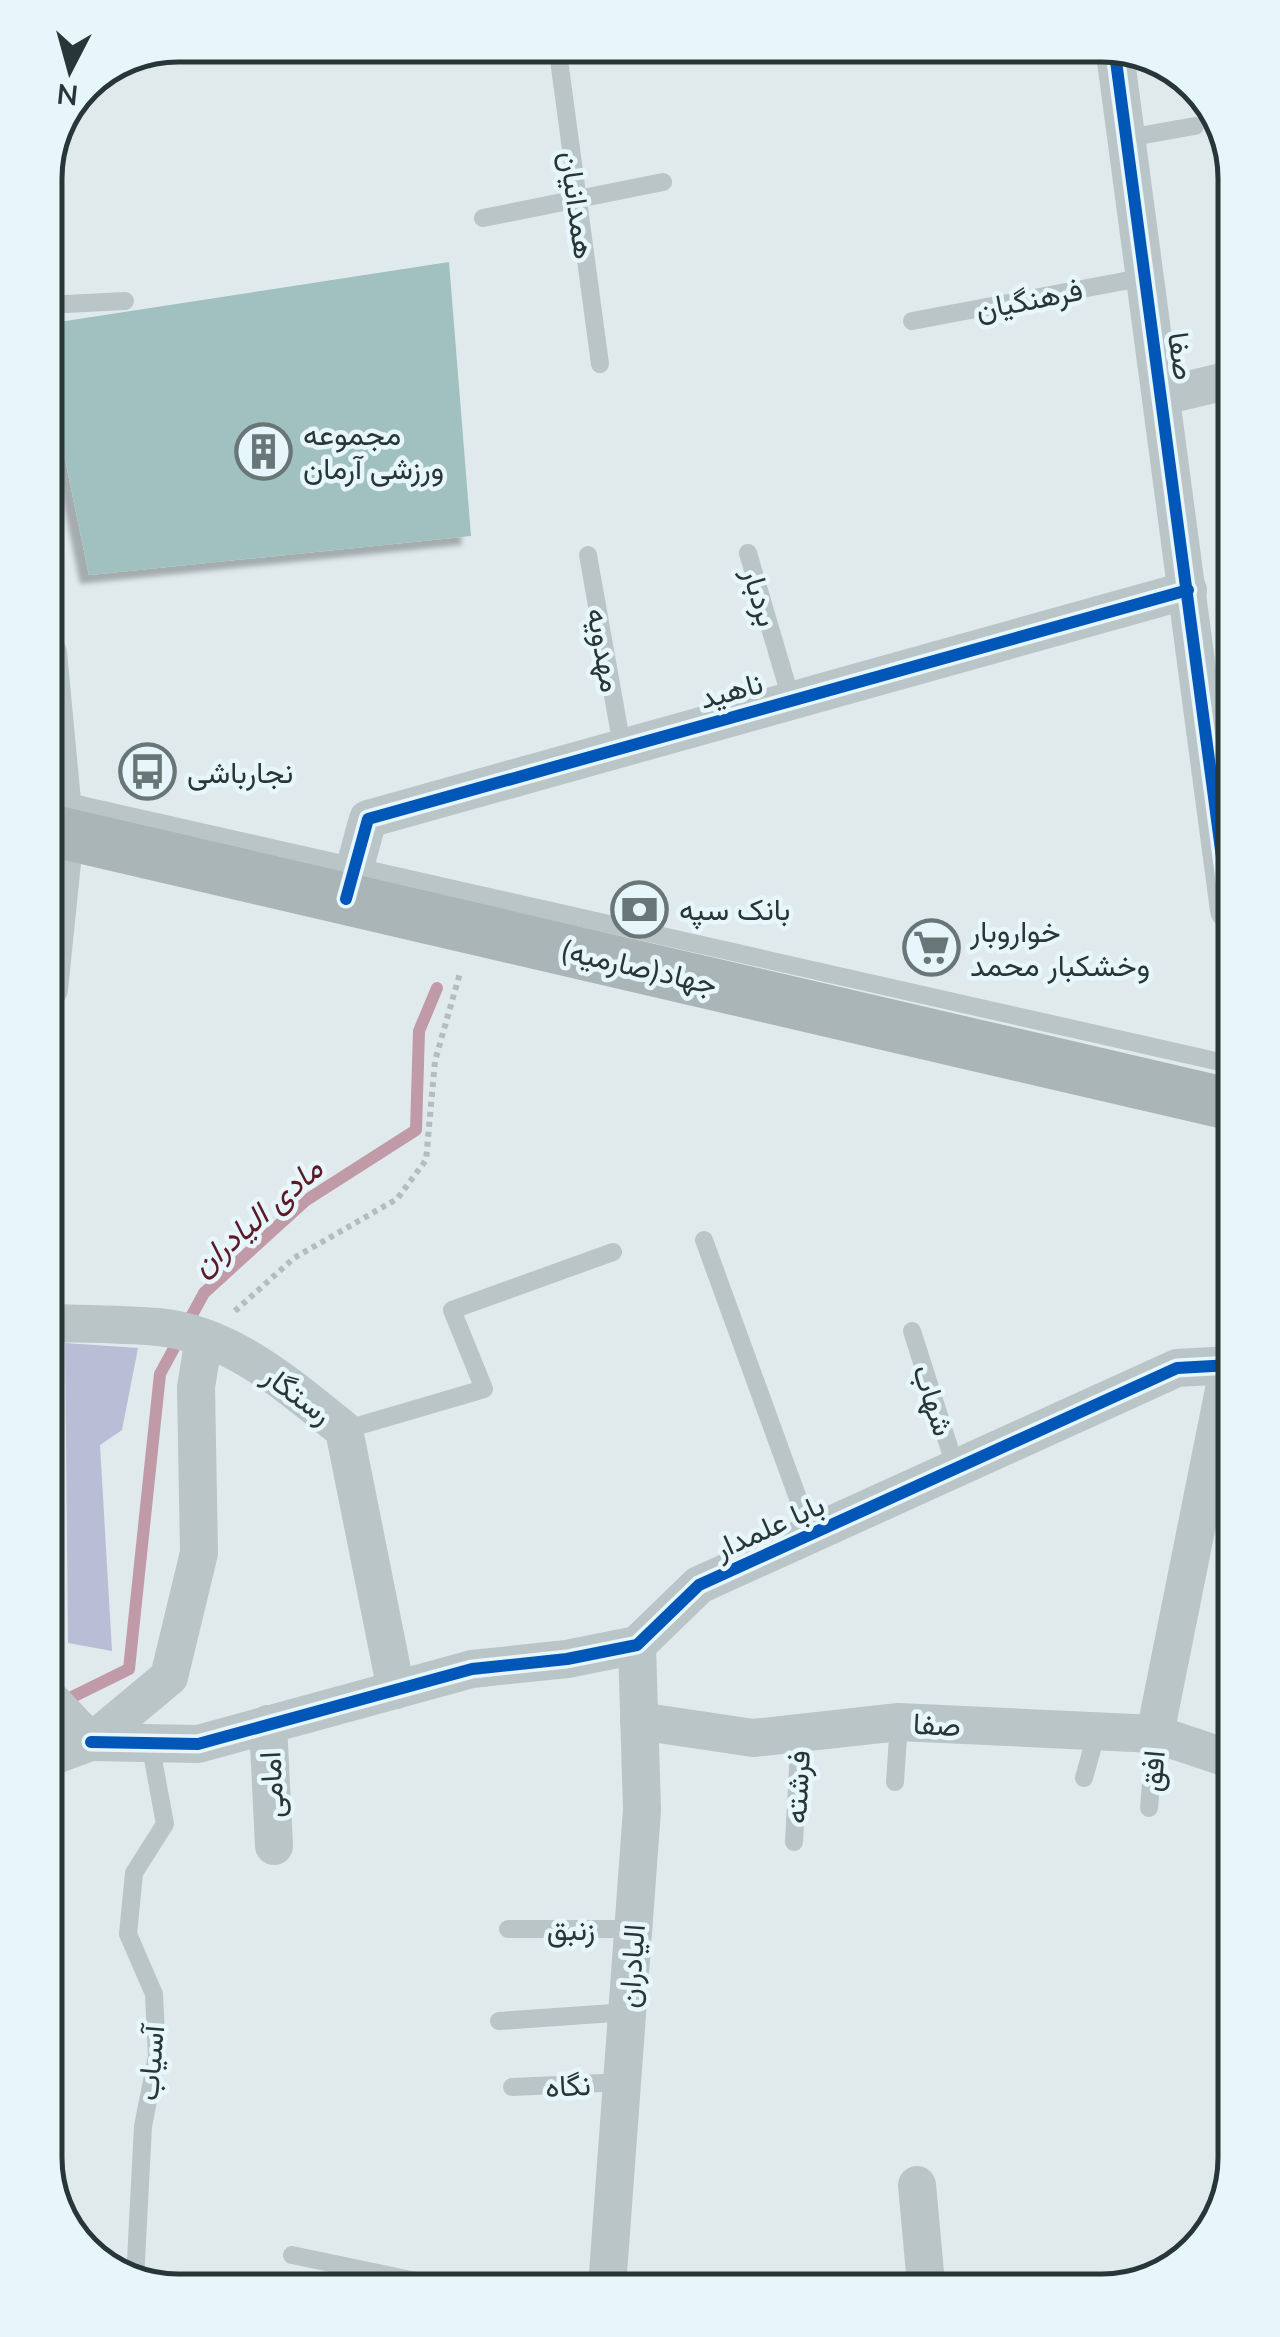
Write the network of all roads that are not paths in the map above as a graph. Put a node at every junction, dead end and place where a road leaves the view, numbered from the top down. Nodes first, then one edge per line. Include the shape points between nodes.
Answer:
1 (559, 63) edge
2 (1116, 64) edge
3 (1195, 126) dead end
4 (1126, 138) junction
5 (663, 182) dead end
6 (577, 199) junction
7 (483, 218) dead end
8 (1146, 277) junction
9 (125, 301) dead end
10 (63, 303) edge
11 (912, 320) dead end
12 (600, 364) dead end
13 (1218, 383) edge
14 (1163, 396) junction
15 (748, 553) dead end
16 (588, 555) dead end
17 (1188, 590) junction
18 (791, 700) junction
19 (622, 746) junction
20 (63, 817) edge
21 (1218, 830) edge
22 (350, 884) junction
23 (1218, 1062) edge
24 (1218, 1101) edge
25 (704, 1240) dead end
26 (613, 1252) dead end
27 (62, 1323) edge
28 (912, 1332) dead end
29 (204, 1338) junction
30 (1218, 1366) edge
31 (1218, 1424) edge
32 (344, 1430) junction
33 (956, 1469) junction
34 (811, 1534) junction
35 (637, 1645) junction
36 (396, 1690) junction
37 (62, 1712) edge
38 (639, 1721) junction
39 (899, 1722) junction
40 (268, 1724) junction
41 (1097, 1731) junction
42 (800, 1732) junction
43 (1155, 1734) junction
44 (91, 1742) junction
45 (150, 1742) junction
46 (62, 1753) edge
47 (1218, 1755) edge
48 (1084, 1778) dead end
49 (895, 1782) dead end
50 (1149, 1808) dead end
51 (794, 1842) dead end
52 (274, 1846) dead end
53 (508, 1928) dead end
54 (634, 1929) junction
55 (628, 2012) junction
56 (499, 2021) dead end
57 (624, 2082) junction
58 (512, 2088) dead end
59 (917, 2185) dead end
60 (292, 2255) dead end
61 (135, 2266) edge
62 (352, 2274) edge
63 (608, 2274) edge
64 (925, 2274) edge

1 - 6 lane, همدانیان
2 - 4 street, صفا
3 - 4 lane
4 - 8 street, صفا
5 - 6 lane
6 - 7 lane
6 - 12 lane, همدانیان
8 - 11 lane, فرهنگیان
8 - 14 street, صفا
9 - 10 lane
13 - 14 street
14 - 17 street, صفا
15 - 18 lane, بردبار
16 - 19 lane, مهدویه
17 - 18 street, ناهید
17 - 21 street, صفا
18 - 19 street, ناهید
19 - 22 street, ناهید via 368,819
20 - 22 main road, جهاد(صارمیه)
22 - 23 lane, جهاد(صارمیه)
22 - 24 main road, جهاد(صارمیه) via 473,928
25 - 34 lane
26 - 32 lane via 452,1310 484,1389
27 - 29 street, رستگار via 162,1327
28 - 33 lane, شهاب
29 - 32 street, رستگار via 263,1366
29 - 44 street via 196,1387 199,1553 169,1677
30 - 33 street, بابا علمدار via 1177,1368
31 - 43 street
32 - 36 street, رستگار
33 - 34 street, بابا علمدار
34 - 35 street, بابا علمدار via 699,1586
35 - 36 street via 472,1669
35 - 38 street, الیادران
36 - 40 street
37 - 44 street
38 - 42 street, صفا via 753,1738
38 - 54 street, الیادران via 642,1810
39 - 41 street, صفا
39 - 42 street, صفا
39 - 49 lane
40 - 45 street via 198,1744
40 - 52 street, امامی
41 - 43 street, صفا
41 - 48 lane
42 - 51 lane, فرشته
43 - 47 street, صفا
43 - 50 lane, افق
44 - 45 street
44 - 46 street
45 - 61 lane, آسیاب via 165,1824 134,1873 128,1934 154,1994 158,2056 143,2126
53 - 54 lane, زنبق
54 - 55 street, الیادران
55 - 56 lane
55 - 57 street, الیادران
57 - 58 lane, نگاه
57 - 63 street, الیادران
59 - 64 street
60 - 62 lane

